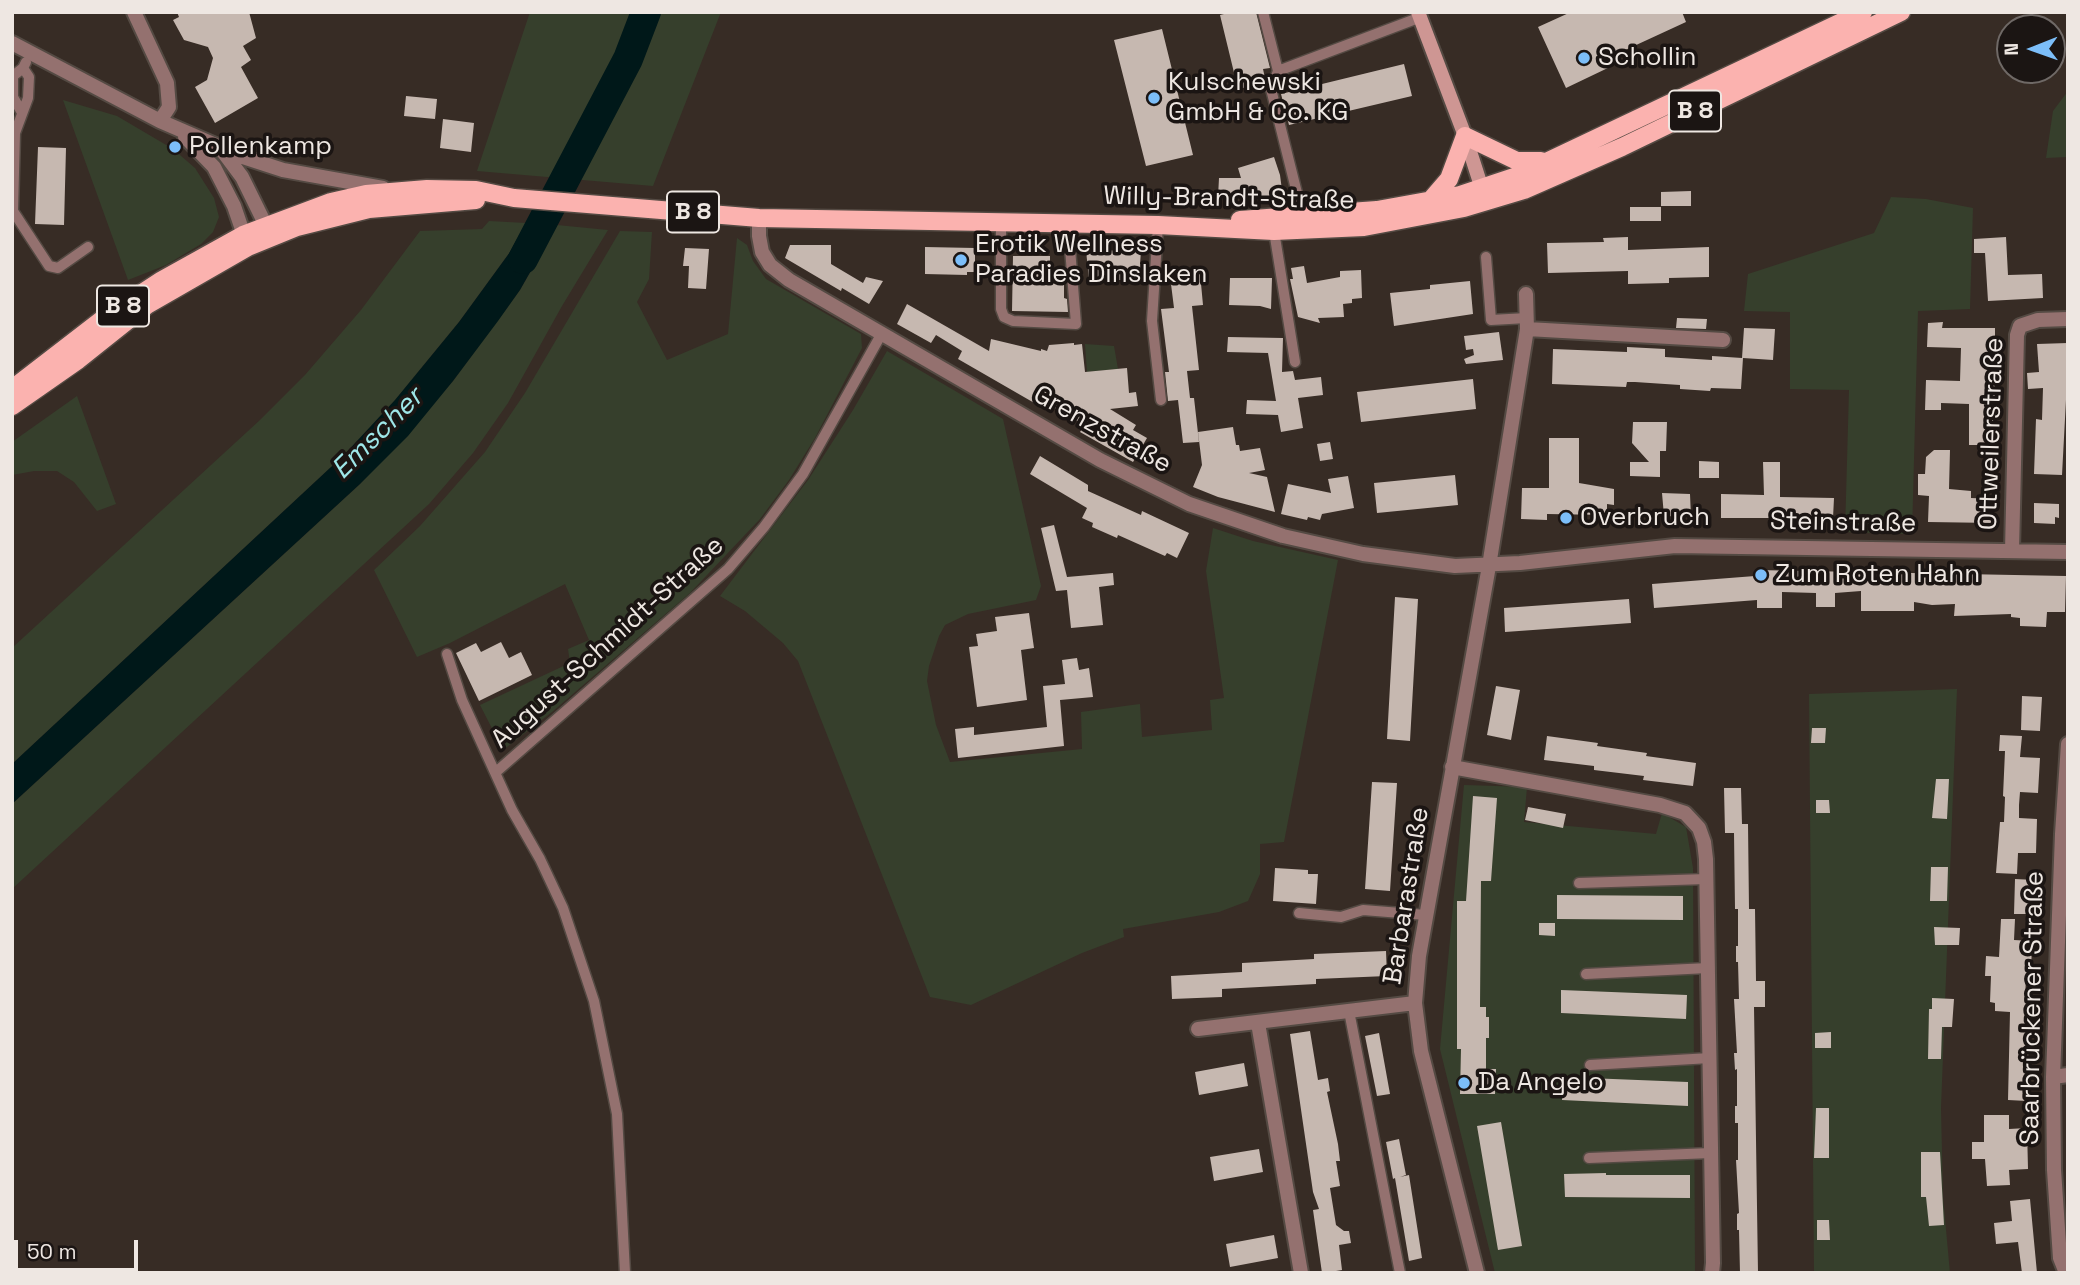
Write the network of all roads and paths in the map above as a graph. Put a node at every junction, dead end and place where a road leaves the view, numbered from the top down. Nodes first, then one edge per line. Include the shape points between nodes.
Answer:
1 (134, 12) edge
2 (1263, 12) edge
3 (1863, 12) edge
4 (1901, 12) edge
5 (1419, 15) edge
6 (12, 43) edge
7 (31, 52) junction
8 (23, 68) junction
9 (1278, 71) junction
10 (21, 111) junction
11 (160, 121) junction
12 (179, 131) junction
13 (1465, 136) junction
14 (220, 148) junction
15 (13, 156) edge
16 (1548, 160) junction
17 (13, 184) edge
18 (398, 190) junction
19 (1484, 195) junction
20 (514, 198) junction
21 (1430, 201) junction
22 (759, 218) junction
23 (1001, 223) junction
24 (1068, 223) junction
25 (1300, 223) junction
26 (1158, 225) junction
27 (17, 226) edge
28 (269, 231) junction
29 (1274, 231) junction
30 (245, 241) junction
31 (88, 247) dead end
32 (1486, 257) dead end
33 (1526, 294) dead end
34 (2068, 319) edge
35 (1527, 323) junction
36 (882, 333) junction
37 (1723, 340) dead end
38 (1295, 362) dead end
39 (12, 389) edge
40 (1161, 400) dead end
41 (12, 405) edge
42 (2012, 551) junction
43 (1617, 552) joint
44 (2068, 552) edge
45 (1489, 566) junction
46 (447, 654) dead end
47 (2068, 744) edge
48 (1452, 767) junction
49 (496, 772) junction
50 (2065, 833) edge
51 (1707, 879) junction
52 (1579, 883) dead end
53 (1299, 914) dead end
54 (1426, 915) junction
55 (1708, 968) junction
56 (1586, 974) dead end
57 (1416, 1003) junction
58 (1349, 1012) junction
59 (1258, 1023) junction
60 (1198, 1029) dead end
61 (1710, 1058) junction
62 (1590, 1065) dead end
63 (2060, 1076) edge
64 (1712, 1153) junction
65 (1589, 1158) dead end
66 (625, 1273) edge
67 (1301, 1273) edge
68 (1400, 1273) edge
69 (1477, 1273) edge
70 (1712, 1273) edge
71 (2066, 1273) edge

1 - 11 street via 167,83 169,107
2 - 9 lane
3 - 16 main road, Willy-Brandt-Straße / B 8
4 - 19 main road, Willy-Brandt-Straße / B 8 via 1622,147 1524,190
5 - 9 lane
5 - 13 main road
6 - 7 street
7 - 8 lane
7 - 11 street
8 - 10 lane via 29,77 28,97
8 - 10 lane via 13,76 13,97
9 - 25 lane via 1271,89 1298,197
10 - 15 lane
11 - 12 street
12 - 14 street
12 - 30 street via 214,167
13 - 16 main road via 1517,161
13 - 19 main road
13 - 21 main road via 1449,179
14 - 18 street via 274,168
14 - 28 street via 242,177
15 - 17 lane
16 - 19 main road, Willy-Brandt-Straße / B 8
17 - 27 lane
18 - 20 main road, Willy-Brandt-Straße / B 8 via 475,190
18 - 28 main road, Willy-Brandt-Straße / B 8 via 331,202
19 - 21 main road, Willy-Brandt-Straße / B 8
19 - 25 main road, Willy-Brandt-Straße / B 8 via 1464,208 1364,227
20 - 22 main road, Willy-Brandt-Straße / B 8
20 - 28 main road, Willy-Brandt-Straße / B 8 via 369,209
21 - 25 main road, B 8
22 - 23 main road, Willy-Brandt-Straße / B 8
22 - 36 street, Grenzstraße via 762,252 770,265
23 - 24 main road, Willy-Brandt-Straße / B 8
23 - 24 lane via 1004,317 1076,324
24 - 26 main road, Willy-Brandt-Straße / B 8
25 - 26 main road, B 8
25 - 29 main road, Willy-Brandt-Straße / B 8
26 - 29 main road, Willy-Brandt-Straße / B 8
26 - 40 lane via 1152,321
27 - 31 lane via 54,268
28 - 30 main road, Willy-Brandt-Straße / B 8
29 - 38 lane
30 - 39 main road, Willy-Brandt-Straße / B 8 via 162,280
30 - 41 main road, Willy-Brandt-Straße / B 8 via 147,304 78,360
32 - 35 lane via 1491,320
33 - 35 street
34 - 42 street, Ottweilerstraße via 2038,320 2020,326 2017,335
35 - 37 street
35 - 45 street
36 - 45 street, Grenzstraße via 1100,460 1189,504 1283,536 1363,554
36 - 49 lane, August-Schmidt-Straße via 803,474 728,569
42 - 43 street, Steinstraße via 1711,545
42 - 44 street, Steinstraße
43 - 45 street, Grenzstraße
45 - 48 street, Barbarastraße
46 - 49 lane, August-Schmidt-Straße via 462,700
47 - 50 street, Saarbrückener Straße
48 - 51 street via 1685,813 1704,842
48 - 54 street, Barbarastraße
49 - 66 lane, August-Schmidt-Straße via 563,908 594,1001 617,1114
50 - 63 street, Saarbrückener Straße
51 - 52 lane
51 - 55 street
53 - 54 lane via 1341,916 1363,910
54 - 57 street, Barbarastraße
55 - 56 lane
55 - 61 street
57 - 58 street
57 - 69 street, Barbarastraße via 1421,1051
58 - 59 street
58 - 68 lane
59 - 60 street
59 - 67 street
61 - 62 lane
61 - 64 street
63 - 71 street, Saarbrückener Straße via 2054,1170 2060,1258
64 - 65 lane
64 - 70 street

